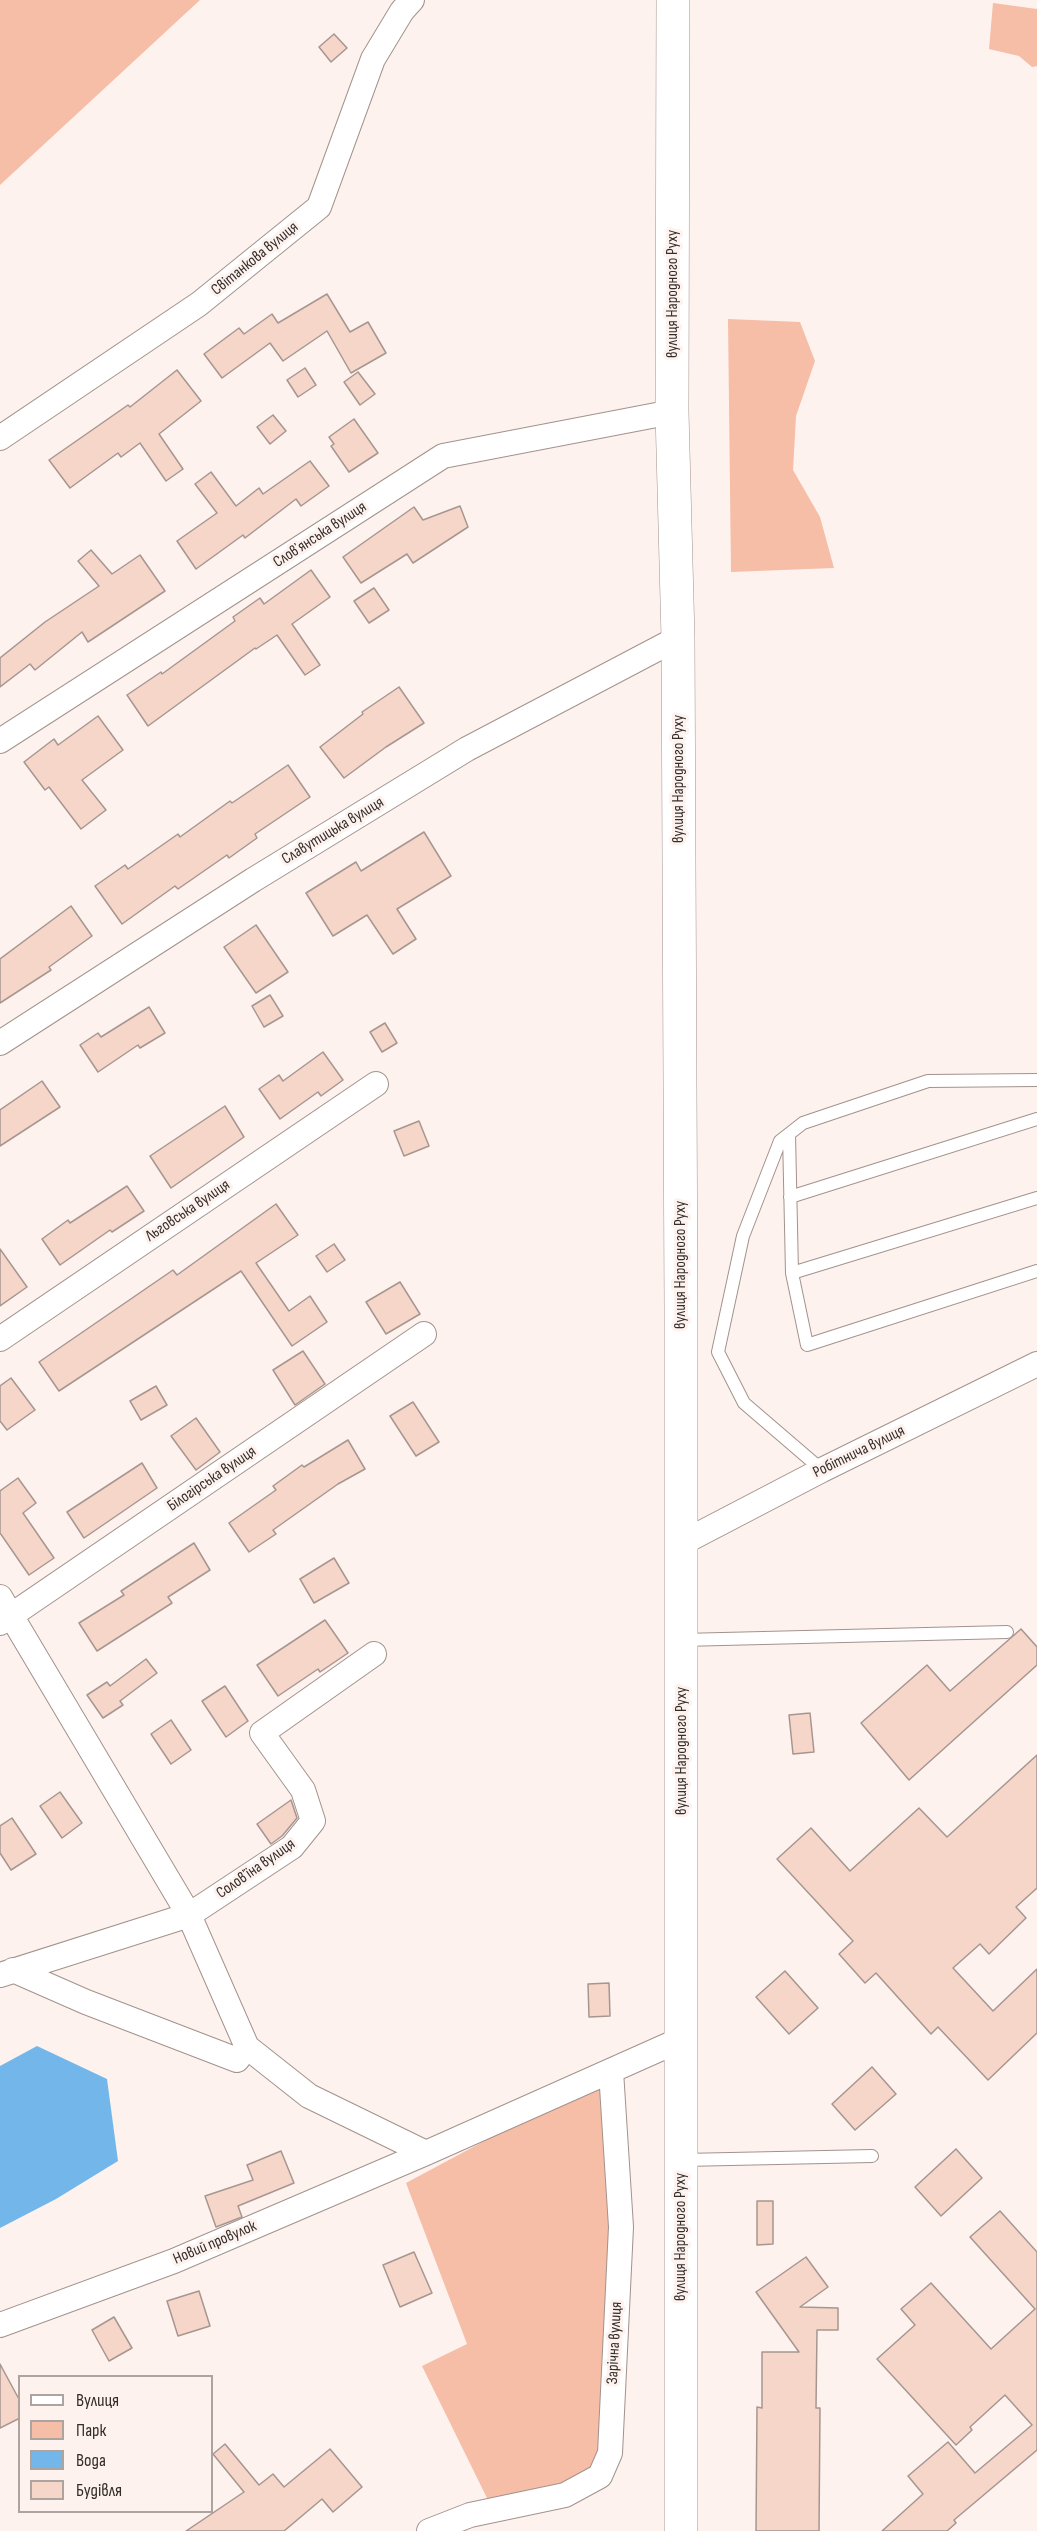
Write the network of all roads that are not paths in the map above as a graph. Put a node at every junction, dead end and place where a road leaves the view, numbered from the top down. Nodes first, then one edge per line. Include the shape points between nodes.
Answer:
1 (412, 0) edge
2 (673, 0) edge
3 (672, 412) junction
4 (0, 438) edge
5 (678, 638) junction
6 (0, 741) edge
7 (0, 1043) edge
8 (1037, 1080) edge
9 (376, 1084) dead end
10 (1037, 1119) edge
11 (789, 1134) junction
12 (790, 1197) junction
13 (1037, 1198) edge
14 (1037, 1271) edge
15 (792, 1273) junction
16 (424, 1334) dead end
17 (0, 1339) edge
18 (1037, 1364) edge
19 (822, 1470) junction
20 (682, 1543) junction
21 (4, 1612) edge
22 (1007, 1632) dead end
23 (682, 1640) junction
24 (374, 1654) dead end
25 (189, 1915) junction
26 (6, 1972) edge
27 (681, 2039) junction
28 (247, 2047) junction
29 (611, 2071) junction
30 (426, 2153) junction
31 (872, 2156) dead end
32 (681, 2160) junction
33 (0, 2325) edge
34 (429, 2531) edge
35 (681, 2531) edge

1 - 4 street, Світанкова вулиця via 373,59 319,207 199,304
2 - 3 main road, вулиця Народного Руху
3 - 5 main road, вулиця Народного Руху
3 - 6 street, Словʼянська вулиця via 443,456
5 - 7 street, Славутицька вулиця via 467,749 253,880
5 - 20 main road, вулиця Народного Руху
8 - 11 lane via 928,1081 802,1123
9 - 17 street, Льговська вулиця
10 - 12 lane
11 - 12 lane
11 - 19 lane via 780,1142 743,1236 718,1352 744,1403
12 - 15 lane
13 - 15 lane
14 - 15 lane via 807,1344
16 - 21 street, Білогірська вулиця
18 - 19 street, Робітнича вулиця
19 - 20 street, Робітнича вулиця
20 - 23 main road, вулиця Народного Руху
21 - 25 street
22 - 23 lane
23 - 27 main road, вулиця Народного Руху
24 - 25 street, Соловʼїна вулиця via 262,1733 303,1790 313,1821 292,1847
25 - 26 street, Соловʼїна вулиця
25 - 28 street
26 - 28 street via 237,2060
27 - 29 street, Новий провулок
27 - 32 main road, вулиця Народного Руху
28 - 30 street via 309,2096
29 - 30 street, Новий провулок
29 - 34 street, Зарічна вулиця via 621,2227 610,2453 600,2476 565,2494 470,2515
30 - 33 street, Новий провулок via 174,2260
31 - 32 lane
32 - 35 main road, вулиця Народного Руху

